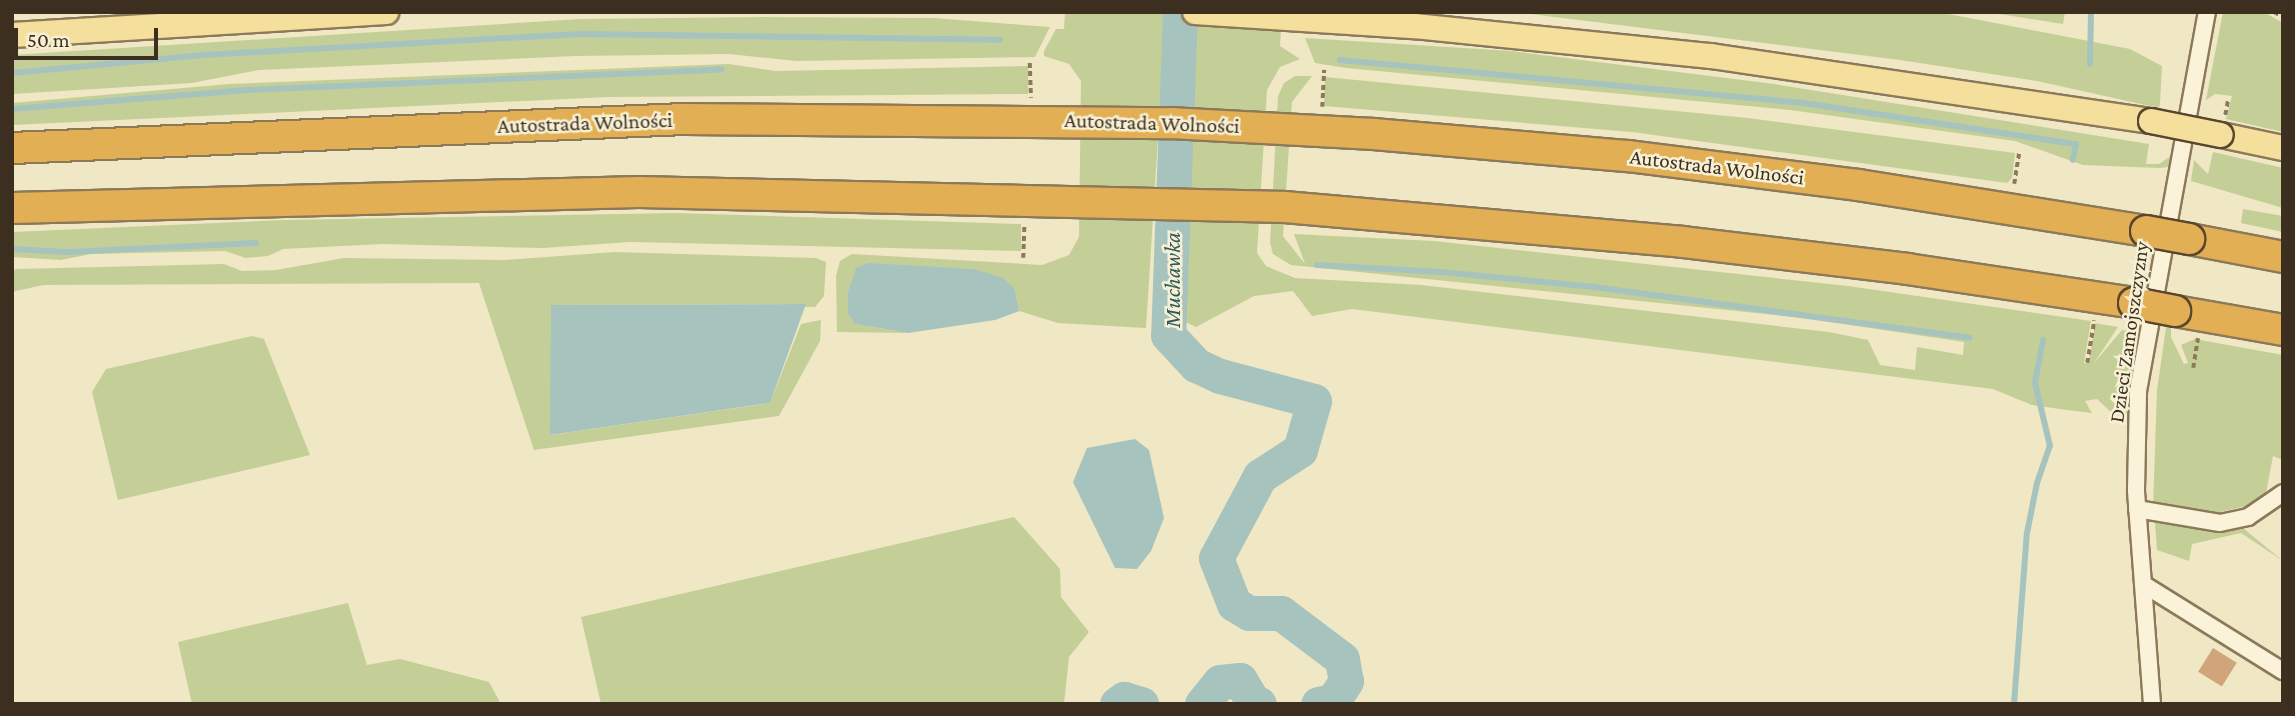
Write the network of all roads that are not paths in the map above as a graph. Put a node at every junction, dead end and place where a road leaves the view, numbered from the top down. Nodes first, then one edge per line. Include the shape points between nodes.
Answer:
1 (386, 12) edge
2 (1195, 12) edge
3 (2207, 12) edge
4 (12, 36) edge
5 (12, 148) edge
6 (2283, 148) edge
7 (12, 208) edge
8 (2283, 257) edge
9 (2283, 330) edge
10 (2283, 493) edge
11 (2137, 509) junction
12 (2143, 584) junction
13 (2283, 671) edge
14 (2152, 704) edge

1 - 4 main road
2 - 6 main road, bridge via 1298,17 1711,56 2151,121
3 - 11 street, Dzieci Zamojszczyzny via 2142,364 2134,448
5 - 8 highway, Autostrada Wolności, bridge via 634,121 1055,119 1307,130 1718,166 2146,231
7 - 9 highway, bridge via 639,192 1285,207 1696,244 1920,271
10 - 11 street via 2248,517 2220,523
11 - 12 street, Dzieci Zamojszczyzny
12 - 13 street
12 - 14 street, Dzieci Zamojszczyzny

